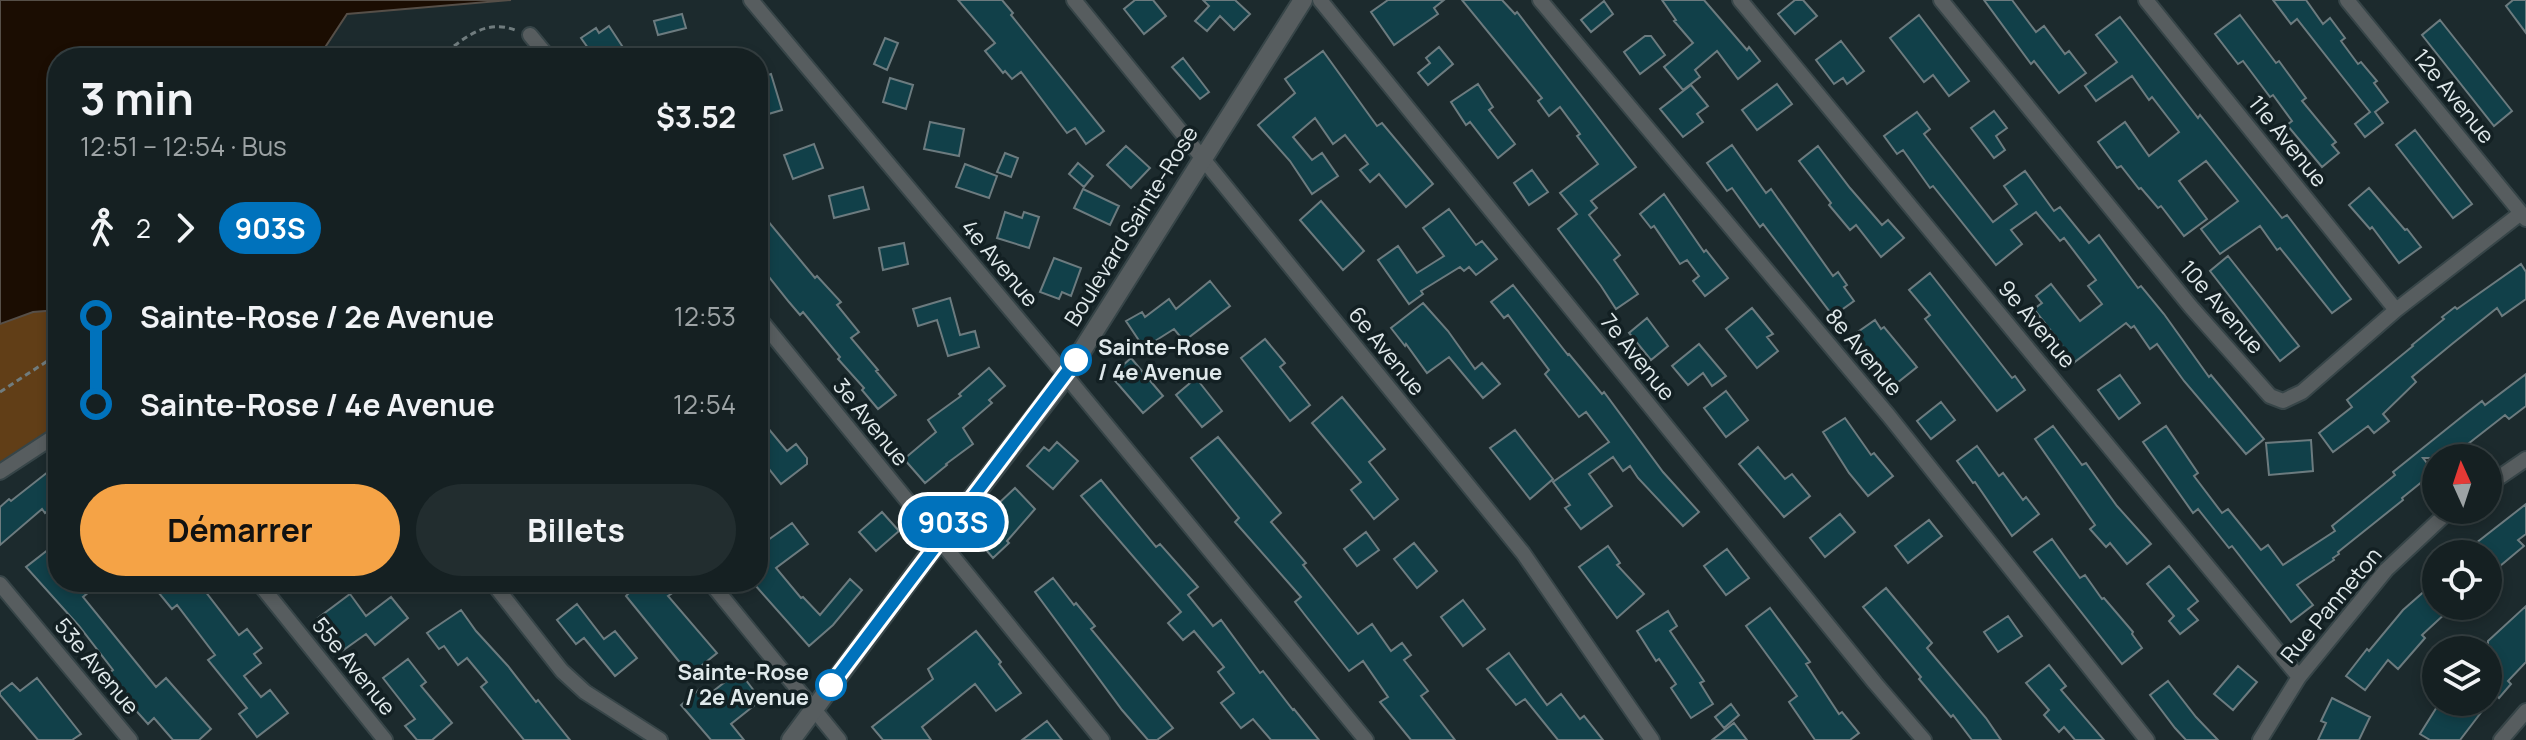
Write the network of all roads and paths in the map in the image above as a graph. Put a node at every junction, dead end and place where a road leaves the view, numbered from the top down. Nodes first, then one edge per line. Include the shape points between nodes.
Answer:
1 (751, 0) edge
2 (1074, 0) edge
3 (1303, 0) edge
4 (1320, 0) edge
5 (1540, 0) edge
6 (1740, 0) edge
7 (1941, 0) edge
8 (2146, 0) edge
9 (2347, 0) edge
10 (530, 35) joint
11 (450, 48) edge
12 (541, 48) edge
13 (1202, 158) junction
14 (2524, 216) edge
15 (2396, 310) junction
16 (768, 329) edge
17 (48, 361) edge
18 (1066, 376) junction
19 (0, 392) edge
20 (48, 441) edge
21 (2526, 459) edge
22 (0, 472) edge
23 (2502, 475) edge
24 (2435, 524) edge
25 (939, 541) junction
26 (0, 584) edge
27 (266, 592) edge
28 (500, 592) edge
29 (718, 592) edge
30 (2299, 677) junction
31 (813, 709) junction
32 (2526, 711) edge
33 (130, 740) edge
34 (385, 740) edge
35 (660, 740) edge
36 (791, 740) edge
37 (839, 740) edge
38 (1102, 740) edge
39 (1366, 740) edge
40 (1652, 740) edge
41 (1924, 740) edge
42 (2147, 740) edge
43 (2260, 740) edge
44 (2501, 740) edge

1 - 18 street, 4e Avenue
2 - 13 street, 6e Avenue
3 - 13 street, Boulevard Sainte-Rose
4 - 41 street, 7e Avenue
5 - 42 street, 8e Avenue via 1889,416
6 - 30 street, 9e Avenue
7 - 15 street, 10e Avenue via 2270,396 2283,401 2302,392
8 - 15 street, 11e Avenue
9 - 14 street, 12e Avenue
10 - 11 path via 502,25 485,28
10 - 12 street
13 - 18 street, Boulevard Sainte-Rose
13 - 40 street, 6e Avenue via 1523,553
14 - 15 street, 10e Avenue
16 - 25 street, 3e Avenue
17 - 19 path
18 - 25 street, Boulevard Sainte-Rose
18 - 39 street, 4e Avenue
20 - 22 street
21 - 23 street
24 - 30 street, Rue Panneton via 2386,570
25 - 31 street, Boulevard Sainte-Rose
25 - 38 street, 3e Avenue
26 - 33 street, 53e Avenue
27 - 34 street, 55e Avenue
28 - 35 street via 562,671
29 - 31 street
30 - 43 street, Rue Panneton
31 - 36 street, Boulevard Sainte-Rose
31 - 37 street
32 - 44 street

